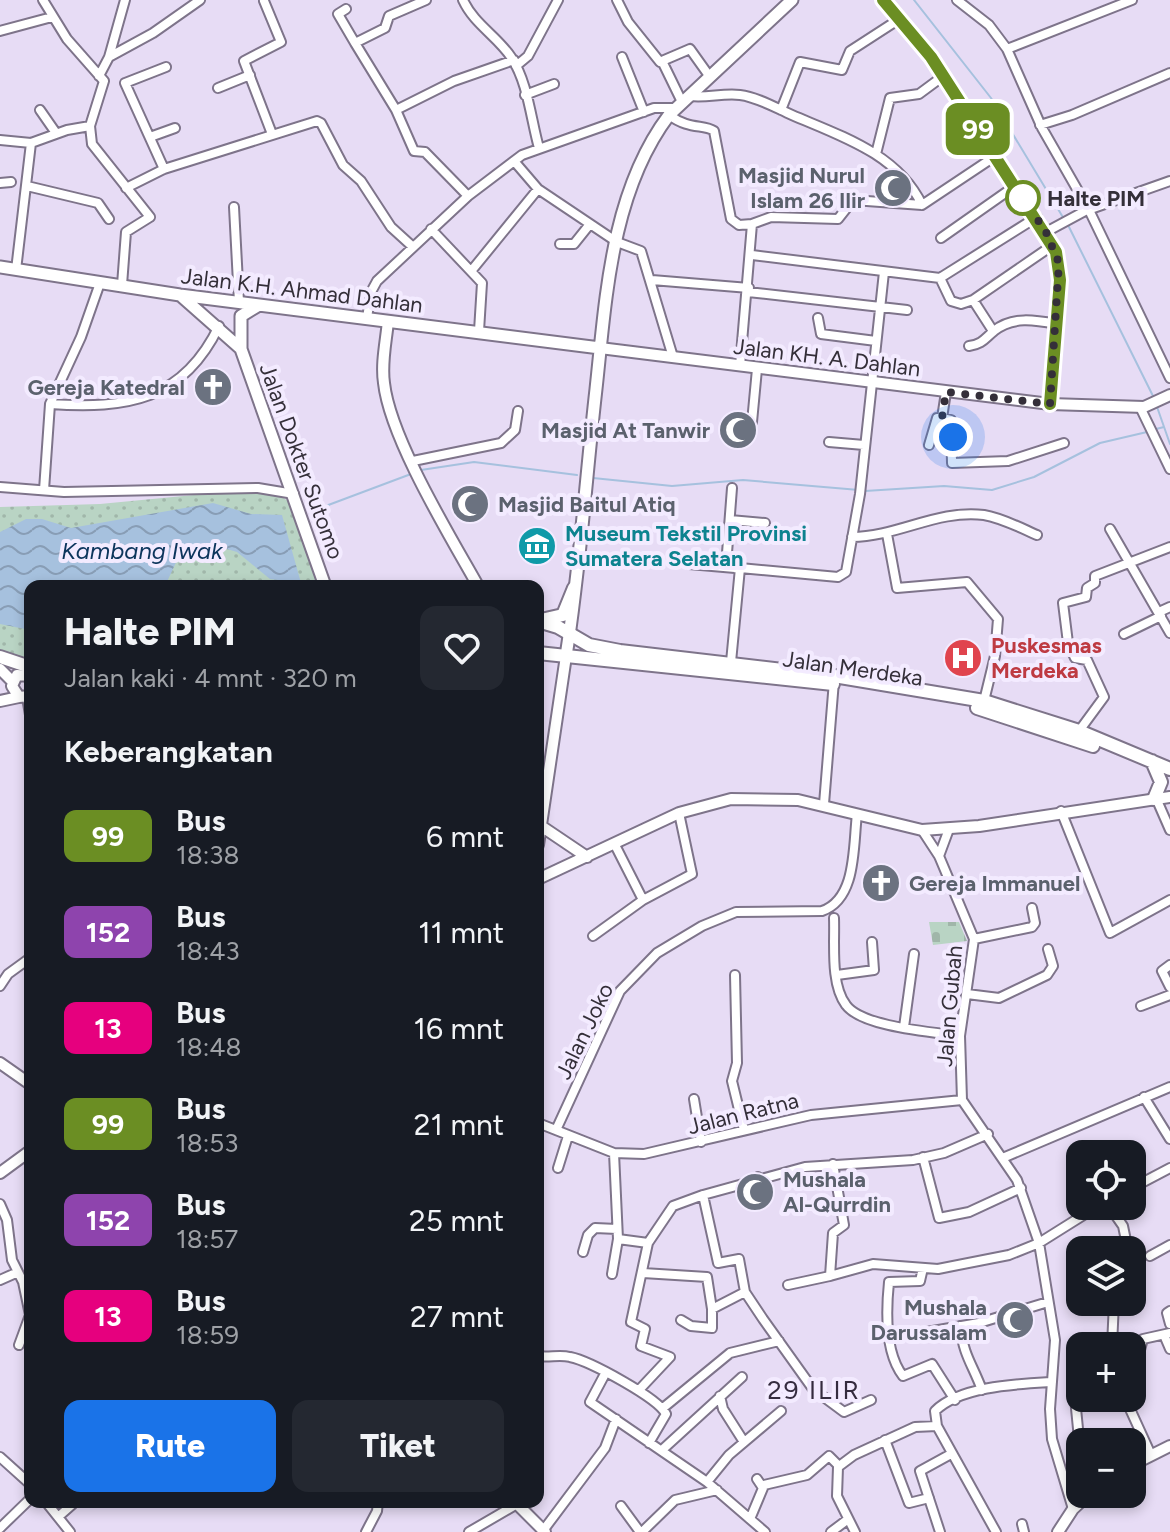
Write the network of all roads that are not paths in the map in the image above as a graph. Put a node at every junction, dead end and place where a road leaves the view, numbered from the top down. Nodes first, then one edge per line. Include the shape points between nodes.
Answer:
1 (43, 0) edge
2 (125, 0) edge
3 (200, 0) edge
4 (426, 0) edge
5 (463, 0) edge
6 (558, 0) edge
7 (617, 0) edge
8 (792, 0) edge
9 (883, 0) edge
10 (957, 0) edge
11 (1132, 0) edge
12 (264, 1) edge
13 (346, 9) dead end
14 (52, 17) junction
15 (901, 18) junction
16 (0, 31) edge
17 (355, 43) junction
18 (1007, 49) junction
19 (109, 57) junction
20 (622, 57) dead end
21 (660, 62) junction
22 (515, 63) junction
23 (166, 67) dead end
24 (1170, 73) edge
25 (250, 75) junction
26 (710, 77) junction
27 (942, 77) junction
28 (101, 79) junction
29 (125, 83) junction
30 (554, 84) dead end
31 (218, 88) dead end
32 (525, 95) junction
33 (679, 105) junction
34 (40, 110) dead end
35 (781, 110) junction
36 (397, 111) junction
37 (644, 112) junction
38 (1040, 125) junction
39 (90, 126) junction
40 (175, 128) dead end
41 (56, 133) junction
42 (272, 134) junction
43 (150, 137) junction
44 (0, 140) edge
45 (31, 143) junction
46 (539, 148) junction
47 (876, 154) junction
48 (994, 157) junction
49 (514, 161) junction
50 (164, 169) junction
51 (1170, 181) edge
52 (11, 182) dead end
53 (0, 183) edge
54 (27, 186) junction
55 (1015, 186) junction
56 (126, 188) junction
57 (538, 189) junction
58 (468, 196) junction
59 (922, 205) junction
60 (234, 207) dead end
61 (1087, 210) junction
62 (1037, 217) junction
63 (109, 219) dead end
64 (590, 224) junction
65 (752, 224) junction
66 (431, 229) junction
67 (1050, 230) junction
68 (941, 238) dead end
69 (617, 242) junction
70 (560, 244) dead end
71 (1053, 245) junction
72 (413, 247) junction
73 (752, 255) junction
74 (0, 267) edge
75 (16, 270) junction
76 (472, 270) junction
77 (884, 272) junction
78 (940, 278) junction
79 (652, 280) junction
80 (100, 283) junction
81 (122, 285) junction
82 (748, 290) junction
83 (180, 295) junction
84 (973, 300) junction
85 (239, 302) junction
86 (259, 305) junction
87 (880, 306) junction
88 (907, 310) dead end
89 (367, 318) junction
90 (818, 318) dead end
91 (388, 321) junction
92 (1056, 324) junction
93 (219, 326) junction
94 (479, 331) junction
95 (993, 331) junction
96 (876, 341) junction
97 (969, 346) dead end
98 (600, 348) junction
99 (241, 349) junction
100 (673, 357) junction
101 (740, 366) junction
102 (757, 369) junction
103 (1170, 378) edge
104 (871, 384) junction
105 (946, 392) junction
106 (1169, 396) edge
107 (50, 404) junction
108 (1050, 404) junction
109 (1142, 407) junction
110 (518, 411) dead end
111 (942, 418) junction
112 (752, 422) dead end
113 (829, 442) dead end
114 (1064, 443) dead end
115 (864, 445) junction
116 (929, 445) dead end
117 (416, 468) junction
118 (1170, 469) edge
119 (0, 487) edge
120 (732, 488) dead end
121 (44, 490) junction
122 (294, 494) junction
123 (730, 520) junction
124 (765, 523) dead end
125 (1110, 529) dead end
126 (887, 534) junction
127 (1037, 535) dead end
128 (852, 537) junction
129 (1170, 547) edge
130 (1130, 563) junction
131 (689, 564) dead end
132 (737, 568) junction
133 (323, 580) edge
134 (475, 580) edge
135 (574, 588) junction
136 (1170, 607) edge
137 (1160, 614) junction
138 (544, 620) edge
139 (544, 623) edge
140 (1170, 633) edge
141 (1124, 634) dead end
142 (569, 636) junction
143 (544, 654) edge
144 (566, 656) junction
145 (0, 657) edge
146 (731, 662) junction
147 (24, 665) edge
148 (0, 669) edge
149 (24, 675) edge
150 (834, 680) junction
151 (12, 684) junction
152 (24, 694) edge
153 (24, 696) edge
154 (0, 699) edge
155 (984, 701) junction
156 (1079, 731) junction
157 (1166, 773) edge
158 (1170, 797) edge
159 (1155, 798) junction
160 (824, 804) junction
161 (544, 806) edge
162 (1061, 811) junction
163 (679, 813) junction
164 (857, 814) junction
165 (544, 828) edge
166 (949, 829) junction
167 (922, 830) junction
168 (1170, 830) edge
169 (614, 843) junction
170 (939, 856) junction
171 (587, 857) junction
172 (544, 876) edge
173 (643, 900) junction
174 (1170, 900) edge
175 (1032, 908) dead end
176 (834, 918) dead end
177 (593, 936) dead end
178 (974, 939) junction
179 (872, 942) dead end
180 (1048, 949) dead end
181 (914, 954) dead end
182 (24, 962) edge
183 (1170, 965) edge
184 (735, 975) dead end
185 (837, 975) junction
186 (0, 986) edge
187 (1170, 987) edge
188 (967, 994) junction
189 (1170, 995) edge
190 (1141, 1006) dead end
191 (904, 1027) junction
192 (960, 1036) junction
193 (0, 1063) edge
194 (24, 1080) edge
195 (1170, 1087) edge
196 (1144, 1097) junction
197 (694, 1099) dead end
198 (962, 1100) junction
199 (544, 1128) edge
200 (556, 1130) junction
201 (744, 1130) junction
202 (988, 1134) junction
203 (568, 1136) junction
204 (1170, 1139) edge
205 (701, 1142) junction
206 (614, 1153) junction
207 (24, 1155) edge
208 (923, 1157) junction
209 (1005, 1157) junction
210 (833, 1164) junction
211 (558, 1168) dead end
212 (1170, 1168) edge
213 (0, 1173) edge
214 (758, 1177) junction
215 (1146, 1181) edge
216 (1021, 1188) junction
217 (703, 1195) junction
218 (0, 1204) edge
219 (756, 1205) dead end
220 (1076, 1220) edge
221 (618, 1234) junction
222 (648, 1243) junction
223 (1039, 1243) junction
224 (1170, 1245) edge
225 (583, 1252) dead end
226 (1150, 1256) dead end
227 (923, 1268) junction
228 (18, 1272) junction
229 (643, 1273) junction
230 (612, 1274) dead end
231 (830, 1276) junction
232 (0, 1280) edge
233 (788, 1285) dead end
234 (745, 1292) junction
235 (24, 1294) edge
236 (1048, 1302) junction
237 (712, 1309) junction
238 (1170, 1311) edge
239 (681, 1320) dead end
240 (1170, 1324) edge
241 (960, 1326) junction
242 (24, 1331) edge
243 (921, 1333) dead end
244 (1167, 1334) edge
245 (1146, 1338) edge
246 (779, 1341) junction
247 (19, 1345) dead end
248 (1170, 1349) edge
249 (544, 1356) edge
250 (606, 1372) junction
251 (742, 1377) dead end
252 (1052, 1382) junction
253 (639, 1390) junction
254 (982, 1390) junction
255 (720, 1396) junction
256 (871, 1400) dead end
257 (955, 1400) junction
258 (663, 1408) junction
259 (781, 1411) dead end
260 (1131, 1412) edge
261 (616, 1419) junction
262 (937, 1426) junction
263 (885, 1440) junction
264 (744, 1442) junction
265 (649, 1443) junction
266 (1170, 1446) edge
267 (662, 1450) junction
268 (951, 1454) junction
269 (1151, 1455) junction
270 (0, 1457) edge
271 (1146, 1458) edge
272 (839, 1466) junction
273 (24, 1474) edge
274 (707, 1482) junction
275 (717, 1490) junction
276 (929, 1498) junction
277 (24, 1505) edge
278 (621, 1506) dead end
279 (51, 1508) edge
280 (68, 1508) edge
281 (377, 1508) edge
282 (508, 1508) edge
283 (521, 1508) edge
284 (1073, 1509) joint
285 (58, 1517) junction
286 (750, 1519) junction
287 (847, 1520) junction
288 (0, 1528) edge
289 (70, 1532) edge
290 (366, 1532) edge
291 (469, 1532) edge
292 (544, 1532) edge
293 (641, 1532) edge
294 (765, 1532) edge
295 (831, 1532) edge
296 (855, 1532) edge
297 (940, 1532) edge
298 (996, 1532) edge
299 (1058, 1532) edge

1 - 14 street
2 - 19 street
3 - 19 street
4 - 17 street via 389,16 385,28
5 - 22 street
6 - 22 street via 528,56
7 - 21 street
8 - 26 main road
9 - 15 street
10 - 18 street via 989,25
11 - 18 street
12 - 25 street via 281,42 245,58
13 - 17 street via 338,14
14 - 16 street
14 - 28 street
15 - 27 street
15 - 35 street via 850,51 840,71 800,62
17 - 36 street
18 - 38 street
19 - 28 street
20 - 37 street
21 - 26 street via 690,49
21 - 33 street
22 - 32 street
22 - 36 street via 454,81
23 - 29 street
24 - 38 street
25 - 31 street
25 - 42 street
26 - 33 main road
27 - 47 street via 919,94 890,98
27 - 48 street
28 - 29 street
28 - 39 street
29 - 43 street
30 - 32 street
32 - 46 street
33 - 35 street via 740,95
33 - 37 street
33 - 65 street via 692,128 711,128 732,222
33 - 69 main road via 654,135 634,176
34 - 41 street
35 - 47 street
36 - 58 street via 414,151 425,152
37 - 46 street
38 - 61 street
39 - 41 street
39 - 56 street via 92,144
40 - 43 street
41 - 45 street
42 - 50 street
42 - 72 street via 321,123 343,165
43 - 50 street
44 - 45 street
45 - 54 street
46 - 49 street
47 - 59 street via 910,183
48 - 55 street
48 - 59 street
49 - 57 street
49 - 58 street
50 - 56 street
51 - 61 street
52 - 53 street
54 - 63 street via 98,203
54 - 75 street
55 - 62 street
55 - 68 street
56 - 81 street via 150,217 126,232
57 - 64 street
57 - 76 street
58 - 66 street
59 - 65 street via 853,200 838,219 771,217
60 - 85 street
61 - 67 street
61 - 103 street
62 - 67 street
62 - 78 street
64 - 69 street
64 - 70 street via 574,244
65 - 73 street
66 - 72 street
66 - 76 street
67 - 71 street
69 - 79 street via 641,251
69 - 98 main road
71 - 84 street
71 - 92 street via 1060,280
72 - 89 street via 373,286
73 - 77 street
73 - 82 street
74 - 75 main road, Jalan K.H. Ahmad Dahlan
75 - 80 main road, Jalan K.H. Ahmad Dahlan
76 - 94 street via 482,283
77 - 78 street
77 - 87 street
78 - 84 street via 951,301
79 - 82 street
79 - 100 street
80 - 81 main road, Jalan K.H. Ahmad Dahlan
80 - 107 street
81 - 83 main road, Jalan K.H. Ahmad Dahlan
82 - 87 street
82 - 101 street
83 - 85 main road, Jalan K.H. Ahmad Dahlan
83 - 93 main road
84 - 95 street
85 - 86 main road, Jalan K.H. Ahmad Dahlan
86 - 89 main road, Jalan K.H. Ahmad Dahlan
86 - 99 main road via 241,316
87 - 88 street
87 - 96 street
89 - 91 main road, Jalan K.H. Ahmad Dahlan
90 - 96 street via 821,334
91 - 94 main road, Jalan K.H. Ahmad Dahlan
91 - 117 street via 384,386
92 - 95 street via 1026,319
92 - 108 street
93 - 99 main road
93 - 107 street via 187,372 157,394 110,404
94 - 98 main road, Jalan K.H. Ahmad Dahlan
95 - 97 street via 985,342
96 - 104 street
98 - 100 street, Jalan KH. A. Dahlan
98 - 135 main road
99 - 122 main road, Jalan Dokter Sutomo
100 - 101 street, Jalan KH. A. Dahlan
101 - 102 street, Jalan KH. A. Dahlan
102 - 104 street, Jalan KH. A. Dahlan
102 - 112 street
104 - 105 street, Jalan KH. A. Dahlan
104 - 115 street
105 - 108 street, Jalan KH. A. Dahlan
105 - 111 street
106 - 109 street
107 - 121 street
108 - 109 street, Jalan KH. A. Dahlan
109 - 118 street
110 - 117 street via 510,439
111 - 114 street via 951,420 952,463 1008,461
111 - 116 street via 937,418
113 - 115 street
115 - 128 street
117 - 134 street
119 - 121 street
120 - 123 street
121 - 122 street via 258,488
122 - 133 main road, Jalan Dokter Sutomo
123 - 124 street
123 - 132 street via 727,553
125 - 130 street
126 - 127 street via 946,517 983,515
126 - 128 street
126 - 155 street via 897,588 967,582 998,619
128 - 132 street via 846,572 838,577
129 - 130 street
130 - 137 street
130 - 156 street via 1095,576 1086,597 1063,603 1070,648 1075,658 1087,660 1104,697
131 - 132 street
132 - 146 street
135 - 138 main road via 563,615
135 - 142 main road
136 - 137 street
137 - 140 street
137 - 141 street
139 - 142 main road, Jalan Merdeka
142 - 144 main road
142 - 146 main road, Jalan Merdeka via 620,651
143 - 144 main road, Jalan Merdeka
144 - 150 main road, Jalan Merdeka
144 - 161 street
145 - 147 main road
146 - 150 main road, Jalan Merdeka
148 - 151 street
149 - 151 street
150 - 155 main road, Jalan Merdeka
150 - 157 main road, Jalan Merdeka via 983,709
150 - 160 street
151 - 152 street
151 - 154 street
153 - 154 street
155 - 156 main road, Jalan Merdeka
156 - 157 main road, Jalan Merdeka via 1152,761
157 - 159 main road
158 - 159 street
159 - 162 street
159 - 168 street
160 - 163 street via 746,797
160 - 164 street
162 - 166 street
162 - 174 street via 1110,933
163 - 169 street
163 - 173 street via 692,874
164 - 167 street
164 - 200 street, Jalan Joko via 843,897 833,907 736,912 675,942 631,977 607,1015
165 - 171 street
166 - 167 street
166 - 170 street
167 - 170 street, Jalan Gubah
169 - 171 street
169 - 173 street
170 - 178 street, Jalan Gubah
171 - 172 street
173 - 177 street
175 - 178 street via 1034,926
176 - 185 street
178 - 188 street, Jalan Gubah
179 - 185 street via 874,970
180 - 188 street via 1053,966 1047,975 999,998
181 - 191 street
182 - 186 street
183 - 187 street via 1162,971
184 - 201 street via 737,1063 732,1081
185 - 191 street via 846,1007 863,1018
188 - 192 street, Jalan Gubah
189 - 190 street
191 - 192 street
192 - 198 street, Jalan Gubah
193 - 194 street
195 - 196 street
196 - 204 street
196 - 209 street
197 - 205 street
198 - 201 street, Jalan Ratna via 811,1115
198 - 202 street
199 - 200 street, Jalan Ratna
200 - 203 street, Jalan Ratna
201 - 205 street, Jalan Ratna
202 - 208 street via 955,1150
202 - 209 street
203 - 206 street, Jalan Ratna
203 - 211 street
205 - 206 street, Jalan Ratna via 656,1153
206 - 221 street
207 - 213 street
208 - 210 street
208 - 216 street via 939,1218 969,1212
209 - 216 street
210 - 214 street
210 - 231 street via 844,1225 833,1233
212 - 215 street
214 - 217 street
214 - 219 street via 764,1197
216 - 223 street
217 - 222 street via 673,1206
217 - 234 street via 718,1263 739,1259
218 - 228 street
220 - 223 street
221 - 222 street
221 - 225 street via 595,1228
221 - 230 street
222 - 229 street
223 - 227 street via 954,1267
223 - 236 street
224 - 226 street
227 - 231 street via 873,1264
227 - 257 street via 920,1281 889,1281 894,1359 903,1376 932,1364
228 - 232 street
228 - 235 street
229 - 237 street via 707,1277
229 - 253 street via 631,1323 645,1329 641,1346 670,1357
231 - 233 street
234 - 237 street
234 - 246 street
236 - 241 street
236 - 252 street via 1055,1340
237 - 239 street via 712,1328
238 - 240 street
241 - 243 street
241 - 254 street via 964,1358
242 - 247 street
244 - 245 street
244 - 248 street
246 - 256 street via 813,1389 835,1407 846,1412
246 - 258 street via 730,1353
249 - 250 street via 572,1357
250 - 253 street
250 - 261 street via 589,1400
251 - 255 street
252 - 254 street
252 - 284 street via 1052,1439
253 - 258 street
254 - 257 street
255 - 264 street
255 - 267 street
257 - 262 street via 935,1411
258 - 265 street via 666,1417
259 - 264 street
260 - 269 street
261 - 265 street
261 - 292 street via 605,1448
262 - 263 street via 918,1426
262 - 268 street
263 - 272 street
263 - 276 street via 909,1503
264 - 274 street
265 - 267 street
266 - 269 street
267 - 274 street
268 - 276 street via 920,1471
268 - 298 street
269 - 271 street
270 - 273 street
272 - 286 street via 829,1456 807,1475 760,1482
272 - 287 street via 835,1484
274 - 275 street
275 - 286 street
275 - 293 street via 675,1500
276 - 297 street
277 - 288 street
278 - 293 street
279 - 285 street
280 - 285 street
281 - 290 street
282 - 291 street
283 - 292 street
284 - 299 street
285 - 289 street
286 - 294 street
287 - 295 street
287 - 296 street

